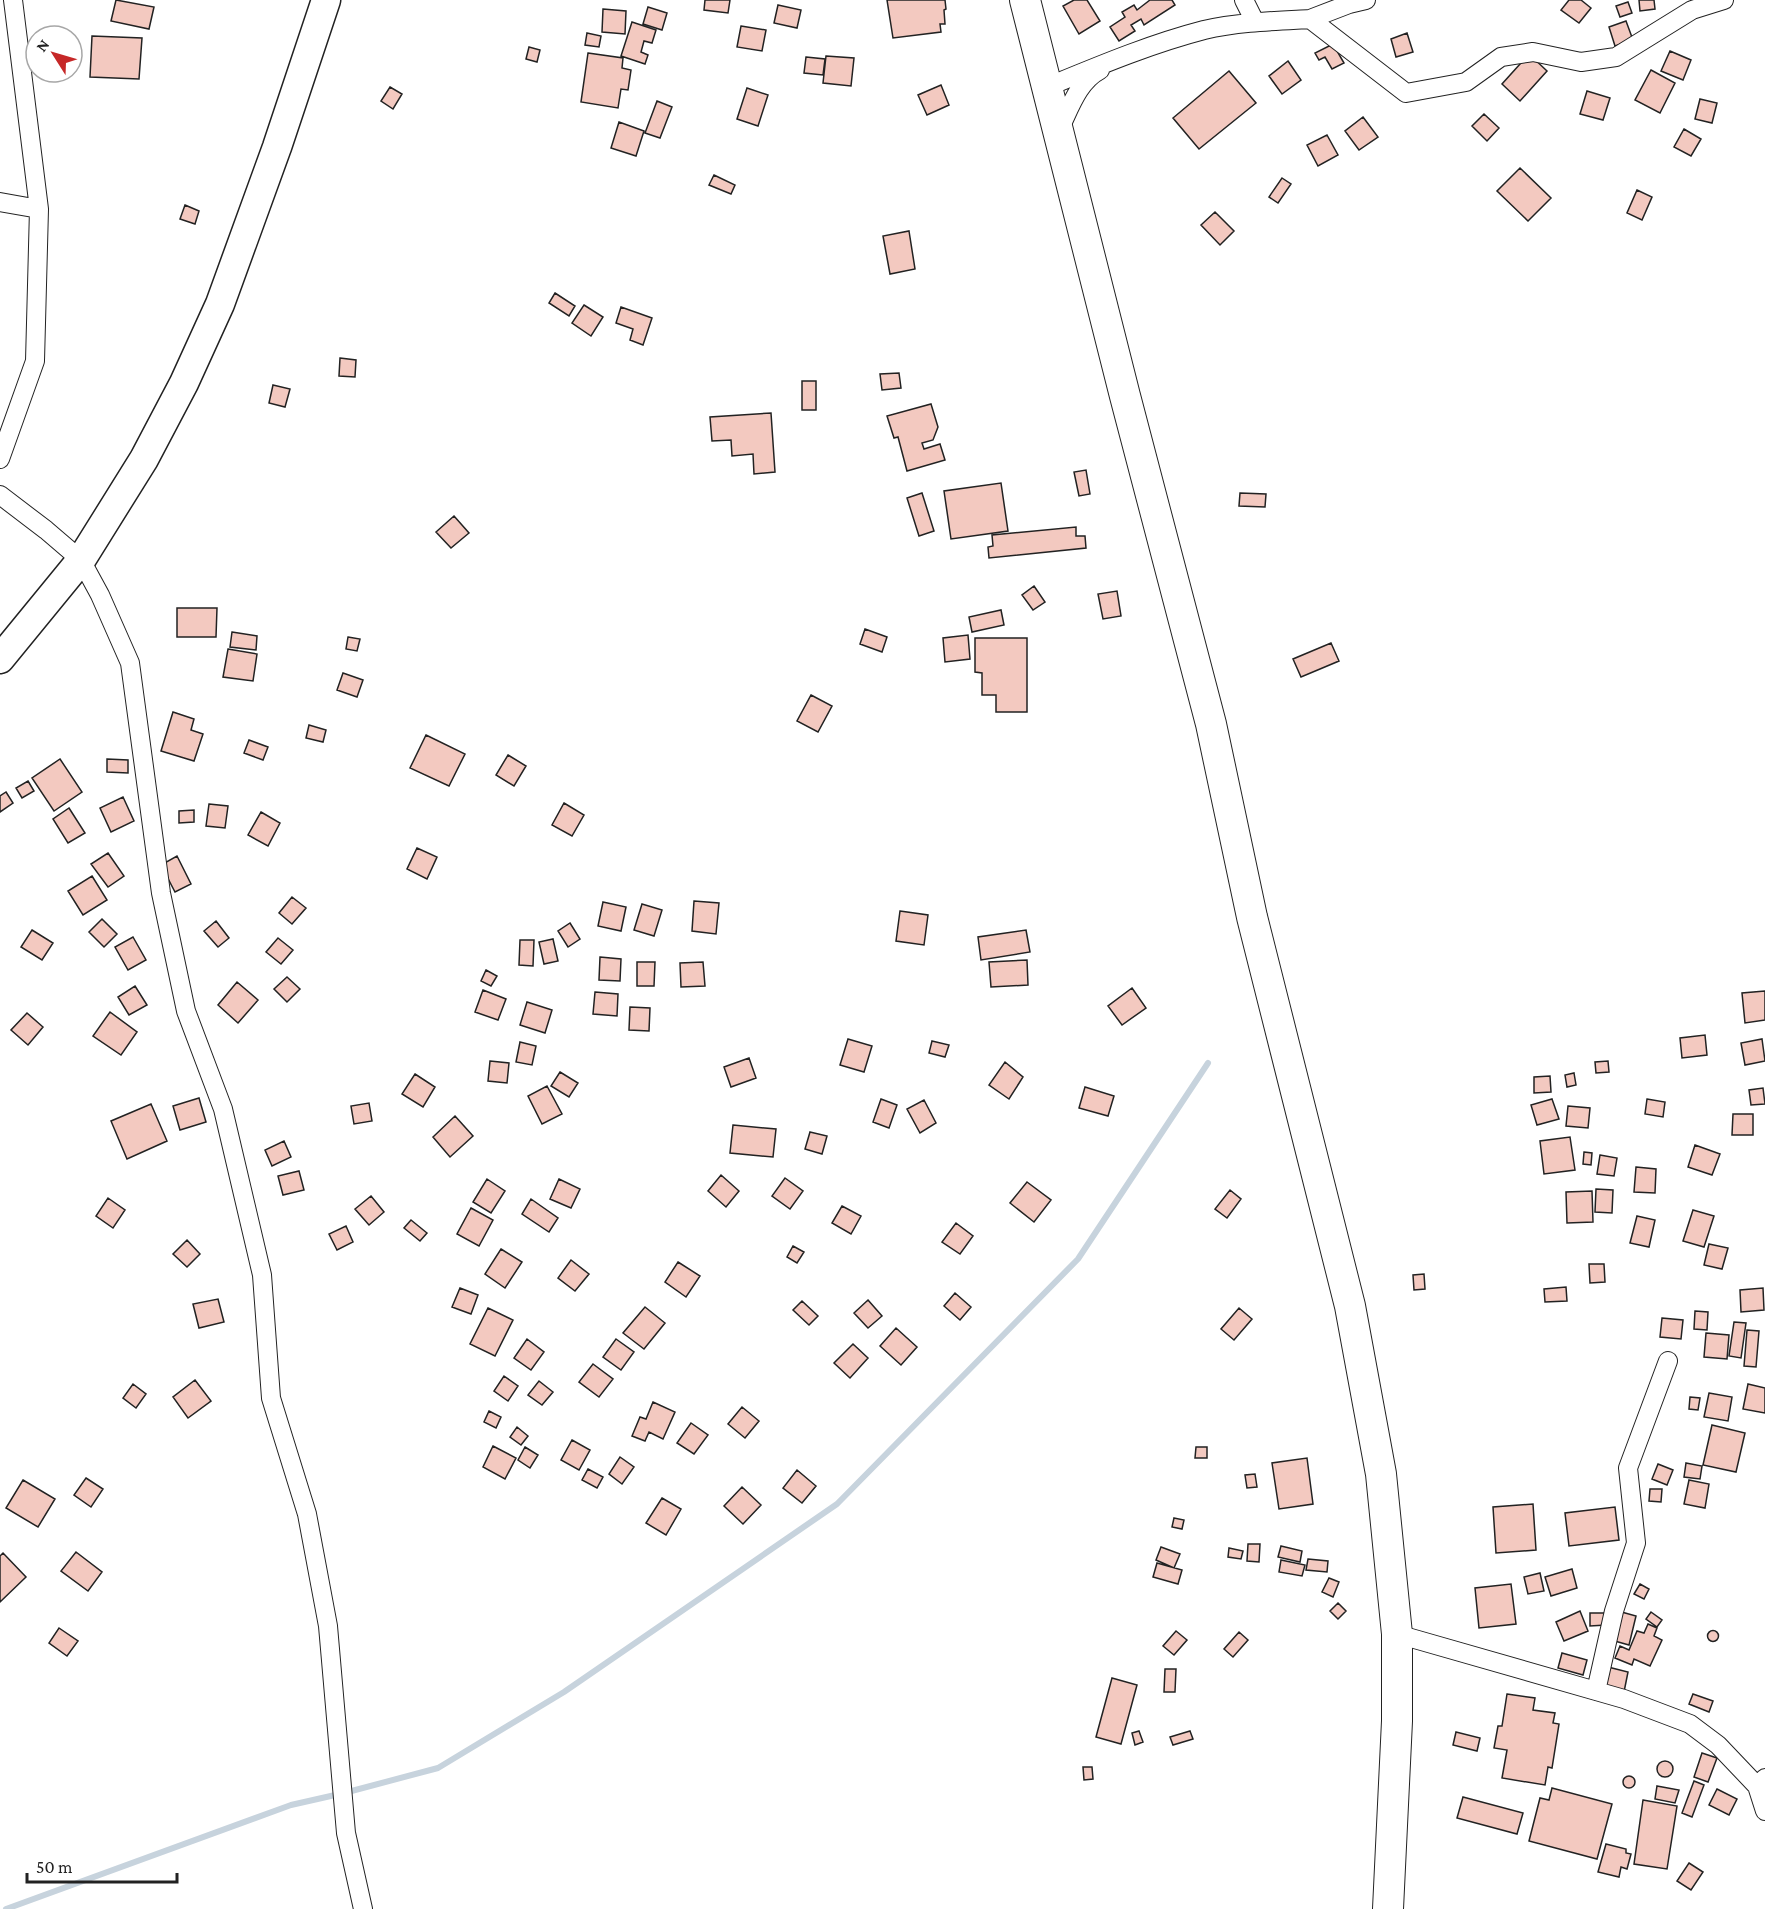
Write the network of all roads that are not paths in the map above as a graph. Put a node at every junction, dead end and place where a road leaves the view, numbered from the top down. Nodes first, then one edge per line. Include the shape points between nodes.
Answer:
1 (13, 0) edge
2 (326, 0) edge
3 (1025, 0) edge
4 (1244, 0) edge
5 (1366, 0) edge
6 (1724, 0) edge
7 (1310, 19) junction
8 (1254, 22) junction
9 (1129, 54) junction
10 (1047, 87) junction
11 (1058, 132) junction
12 (0, 202) edge
13 (39, 209) junction
14 (0, 459) edge
15 (0, 495) edge
16 (81, 560) junction
17 (0, 659) edge
18 (1668, 1361) dead end
19 (1396, 1634) junction
20 (1596, 1691) junction
21 (1761, 1782) edge
22 (1765, 1811) edge
23 (363, 1909) edge
24 (1388, 1909) edge

1 - 13 street
2 - 16 main road via 220,304 144,459
3 - 10 highway
4 - 8 street
5 - 7 street
6 - 7 street via 1692,10 1616,57 1581,62 1533,52 1501,57 1466,82 1406,93
7 - 8 street
8 - 9 street via 1206,30
9 - 10 street
9 - 11 street via 1092,74
10 - 11 highway
11 - 19 highway via 1211,723 1252,917 1350,1306 1381,1474
12 - 13 street
13 - 14 street via 35,362
15 - 16 street
16 - 17 main road
16 - 23 street via 130,663 161,893 186,1011 223,1108 262,1275 271,1398 307,1514 328,1626 346,1833
18 - 20 street via 1628,1468 1636,1543 1614,1611
19 - 20 street
19 - 24 highway via 1397,1721
20 - 21 street via 1690,1724
21 - 22 street

